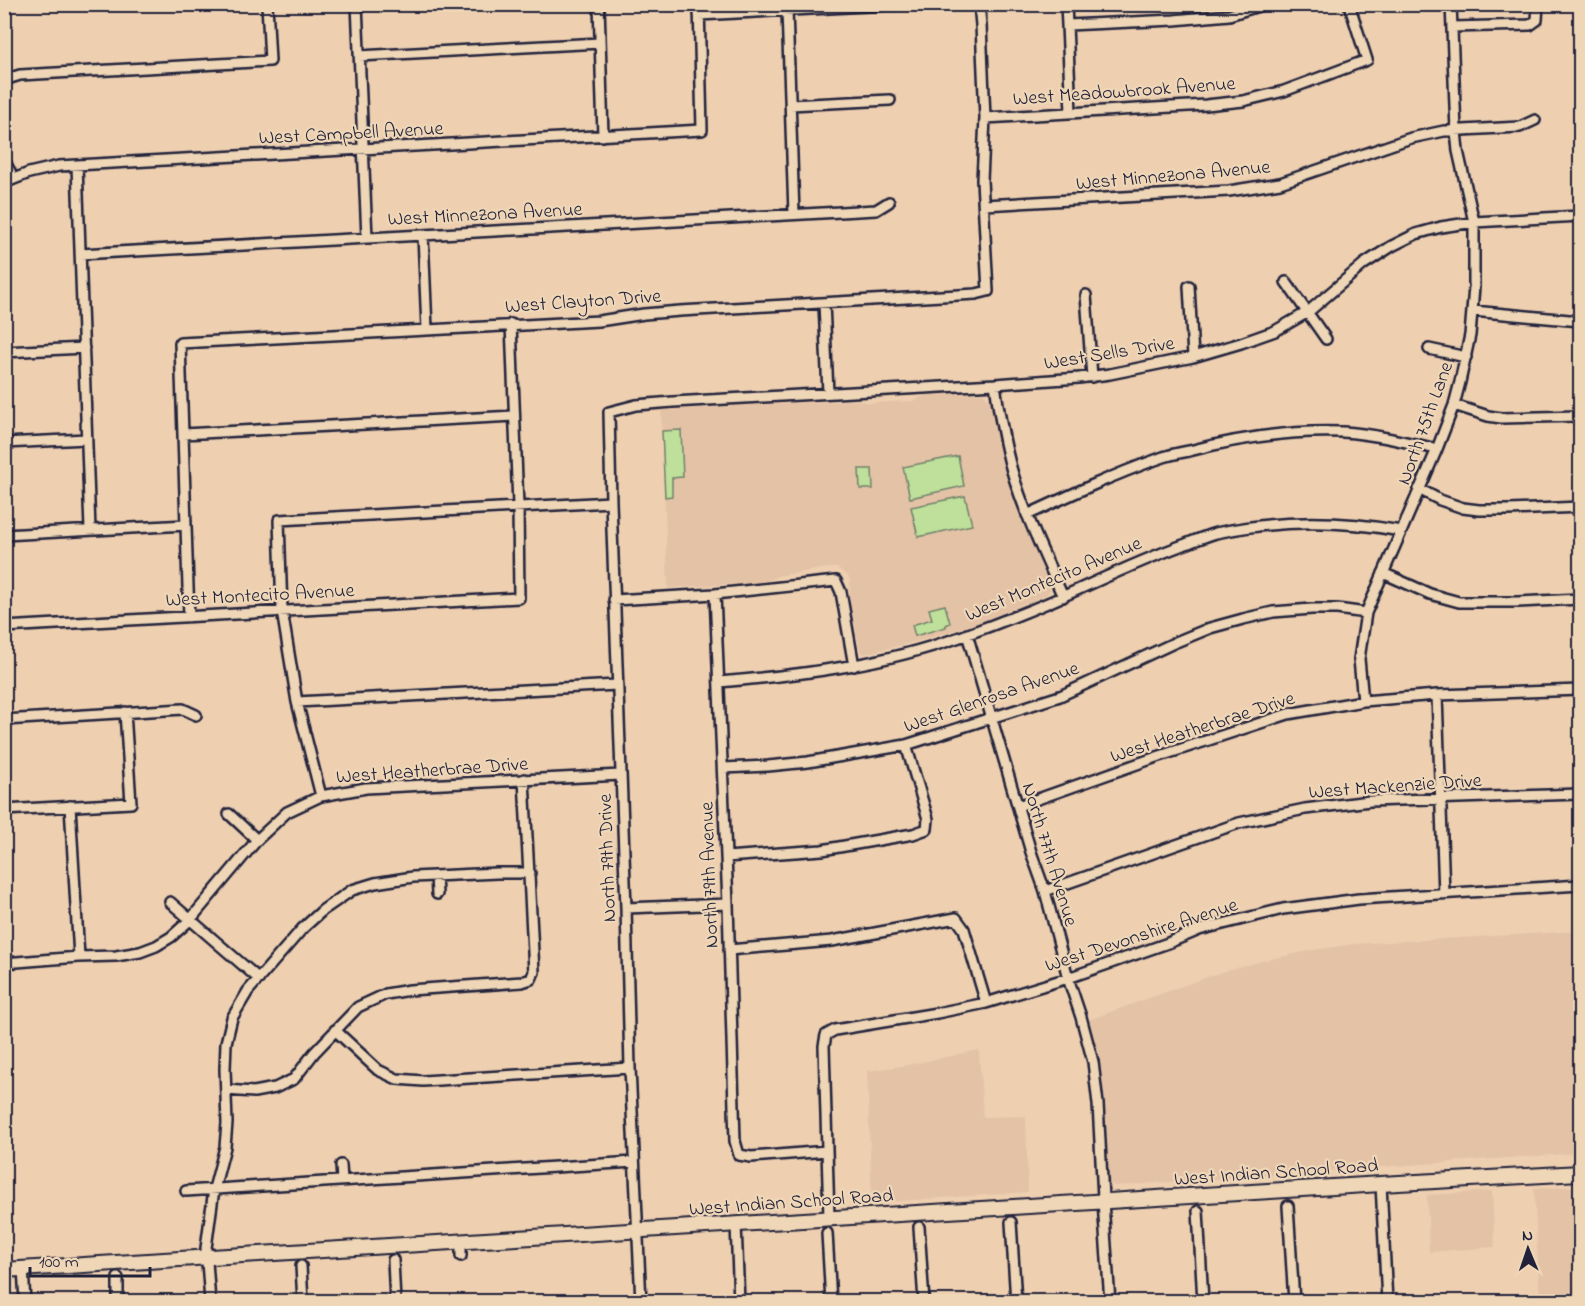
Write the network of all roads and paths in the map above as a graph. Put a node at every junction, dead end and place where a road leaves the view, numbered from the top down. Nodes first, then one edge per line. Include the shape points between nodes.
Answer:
1 (267, 4) edge
2 (357, 4) edge
3 (599, 4) edge
4 (699, 4) edge
5 (906, 4) edge
6 (979, 4) edge
7 (1066, 4) edge
8 (1265, 4) edge
9 (1348, 4) edge
10 (1451, 4) edge
11 (1538, 4) edge
12 (787, 10) junction
13 (699, 15) junction
14 (1068, 25) junction
15 (1452, 27) junction
16 (600, 43) junction
17 (359, 56) junction
18 (4, 80) edge
19 (890, 100) dead end
20 (790, 105) junction
21 (1071, 112) junction
22 (984, 118) junction
23 (1535, 120) dead end
24 (1456, 131) junction
25 (603, 136) junction
26 (363, 149) junction
27 (4, 160) edge
28 (77, 165) junction
29 (14, 179) junction
30 (4, 183) edge
31 (889, 202) dead end
32 (984, 205) junction
33 (794, 214) junction
34 (1581, 216) edge
35 (1474, 222) junction
36 (423, 235) junction
37 (367, 238) junction
38 (80, 254) junction
39 (1287, 282) dead end
40 (1189, 286) dead end
41 (1086, 295) dead end
42 (824, 303) junction
43 (1473, 311) junction
44 (1308, 312) junction
45 (1581, 321) edge
46 (511, 324) junction
47 (428, 329) junction
48 (1326, 339) dead end
49 (84, 348) junction
50 (1430, 349) dead end
51 (4, 352) edge
52 (1193, 357) junction
53 (1466, 357) junction
54 (1092, 376) junction
55 (995, 384) junction
56 (828, 393) junction
57 (1454, 405) junction
58 (609, 412) joint
59 (514, 416) junction
60 (1581, 416) edge
61 (183, 434) junction
62 (87, 439) junction
63 (4, 443) edge
64 (1437, 450) junction
65 (1419, 489) junction
66 (610, 502) junction
67 (518, 506) junction
68 (1581, 507) edge
69 (1027, 515) junction
70 (186, 525) junction
71 (90, 530) junction
72 (1401, 531) junction
73 (4, 535) edge
74 (1383, 573) junction
75 (715, 594) junction
76 (1063, 597) junction
77 (1581, 599) edge
78 (614, 600) junction
79 (282, 611) junction
80 (1366, 613) junction
81 (189, 616) junction
82 (4, 627) edge
83 (967, 634) junction
84 (854, 666) junction
85 (719, 682) junction
86 (617, 685) junction
87 (1581, 690) edge
88 (1437, 695) junction
89 (1363, 701) junction
90 (297, 702) junction
91 (124, 712) junction
92 (196, 715) dead end
93 (992, 719) junction
94 (4, 720) edge
95 (906, 745) junction
96 (723, 768) junction
97 (621, 775) junction
98 (524, 779) junction
99 (1581, 794) edge
100 (321, 796) junction
101 (1441, 798) junction
102 (70, 806) junction
103 (1018, 806) junction
104 (4, 810) edge
105 (229, 814) dead end
106 (257, 840) junction
107 (726, 857) junction
108 (530, 873) junction
109 (436, 876) junction
110 (1581, 885) edge
111 (1044, 891) junction
112 (437, 894) dead end
113 (1444, 894) junction
114 (170, 902) dead end
115 (728, 904) junction
116 (626, 908) junction
117 (190, 920) junction
118 (729, 950) junction
119 (79, 957) junction
120 (4, 963) edge
121 (1068, 978) junction
122 (259, 979) junction
123 (986, 1003) junction
124 (335, 1030) junction
125 (630, 1068) junction
126 (226, 1090) junction
127 (827, 1151) junction
128 (634, 1162) junction
129 (341, 1165) dead end
130 (1581, 1173) edge
131 (342, 1180) junction
132 (1381, 1184) junction
133 (214, 1189) junction
134 (186, 1191) dead end
135 (1104, 1201) junction
136 (1288, 1206) dead end
137 (1198, 1211) dead end
138 (829, 1218) junction
139 (1011, 1222) dead end
140 (736, 1224) junction
141 (919, 1227) dead end
142 (639, 1230) junction
143 (827, 1233) dead end
144 (461, 1240) junction
145 (462, 1256) dead end
146 (206, 1257) junction
147 (393, 1260) dead end
148 (302, 1266) dead end
149 (23, 1268) junction
150 (4, 1269) edge
151 (118, 1278) dead end
152 (25, 1302) edge
153 (118, 1302) edge
154 (210, 1302) edge
155 (303, 1302) edge
156 (395, 1302) edge
157 (641, 1302) edge
158 (739, 1302) edge
159 (831, 1302) edge
160 (924, 1302) edge
161 (1016, 1302) edge
162 (1110, 1302) edge
163 (1203, 1302) edge
164 (1294, 1302) edge
165 (1387, 1302) edge

1 - 18 street via 270,61 20,75
2 - 17 street
3 - 16 street
4 - 13 street
5 - 12 street
6 - 22 street
7 - 14 street
8 - 14 street via 1229,15
9 - 21 street, West Meadowbrook Avenue via 1367,60 1284,91 1244,100
10 - 15 street, North 75th Lane
11 - 15 street via 1538,20 1530,25
12 - 13 street
12 - 20 street
13 - 25 street, West Campbell Avenue via 702,130
14 - 21 street
15 - 24 street, North 75th Lane
16 - 17 street
16 - 25 street
17 - 26 street
19 - 20 street
20 - 33 street
21 - 22 street, West Meadowbrook Avenue
22 - 32 street
23 - 24 street, West Minnezona Avenue via 1520,128
24 - 32 street, West Minnezona Avenue via 1412,138 1280,183 1229,191
24 - 35 street, North 75th Lane
25 - 26 street, West Campbell Avenue
26 - 28 street, West Campbell Avenue
26 - 37 street
27 - 29 street
28 - 29 street, West Campbell Avenue via 41,169
28 - 38 street
29 - 30 street, West Campbell Avenue
31 - 33 street, West Minnezona Avenue via 876,210
32 - 42 street, West Clayton Drive via 988,291
33 - 36 street, West Minnezona Avenue
34 - 35 street, West Sells Drive
35 - 43 street, North 75th Lane
35 - 44 street, West Sells Drive via 1441,226 1392,246 1364,264
36 - 37 street, West Minnezona Avenue
36 - 47 street
37 - 38 street, West Minnezona Avenue
38 - 49 street
39 - 44 street
40 - 52 street
41 - 54 street
42 - 46 street, West Clayton Drive
42 - 56 street
43 - 45 street
43 - 53 street, North 75th Lane
44 - 48 street
44 - 52 street, West Sells Drive via 1275,331
46 - 47 street, West Clayton Drive
46 - 59 street
47 - 61 street, West Clayton Drive via 180,343
49 - 51 street
49 - 62 street
50 - 53 street
52 - 54 street, West Sells Drive
53 - 57 street, North 75th Lane
54 - 55 street, West Sells Drive
55 - 56 street, West Sells Drive
55 - 69 street via 1012,470
56 - 58 street, West Sells Drive via 645,404
57 - 60 street via 1501,418
57 - 64 street, North 75th Lane
58 - 66 street, North 79th Drive
59 - 61 street
59 - 67 street
61 - 70 street
62 - 63 street
62 - 71 street
64 - 65 street, North 75th Lane
64 - 69 street via 1391,438 1343,432 1251,437 1159,458
65 - 68 street via 1440,500 1479,510
65 - 72 street, North 75th Lane
66 - 67 street
66 - 78 street, North 79th Drive
67 - 79 street, West Montecito Avenue via 519,598
67 - 79 street via 279,520
69 - 76 street
70 - 71 street
70 - 81 street
71 - 73 street
72 - 74 street, North 75th Lane
72 - 76 street, West Montecito Avenue via 1304,523 1215,534
74 - 77 street via 1430,594 1460,602
74 - 80 street, North 75th Lane
75 - 78 street
75 - 84 street via 836,581
75 - 85 street, North 79th Avenue
76 - 83 street, West Montecito Avenue
78 - 86 street, North 79th Drive
79 - 81 street, West Montecito Avenue
79 - 90 street
80 - 89 street, North 75th Lane via 1359,659
80 - 93 street, West Glenrosa Avenue via 1337,609 1273,612 1210,628 1060,696
81 - 82 street, West Montecito Avenue
83 - 84 street, West Montecito Avenue
83 - 93 street, North 77th Avenue
84 - 85 street, West Montecito Avenue
85 - 96 street, North 79th Avenue
86 - 90 street
86 - 97 street, North 79th Drive
87 - 88 street, West Heatherbrae Drive
88 - 89 street, West Heatherbrae Drive
88 - 101 street
89 - 103 street, West Heatherbrae Drive via 1288,714
90 - 100 street
91 - 92 street via 183,709
91 - 94 street
91 - 102 street via 131,803
93 - 95 street, West Glenrosa Avenue
93 - 103 street, North 77th Avenue
95 - 96 street, West Glenrosa Avenue via 808,762
95 - 107 street via 928,819 927,829 822,850
96 - 107 street, North 79th Avenue
97 - 98 street, West Heatherbrae Drive
97 - 116 street, North 79th Drive
98 - 100 street, West Heatherbrae Drive via 366,788
98 - 108 street
99 - 101 street, West Mackenzie Drive
100 - 106 street, West Heatherbrae Drive via 287,812
101 - 111 street, West Mackenzie Drive via 1305,809 1239,823
101 - 113 street
102 - 104 street
102 - 119 street
103 - 111 street, North 77th Avenue
105 - 106 street
106 - 117 street, West Heatherbrae Drive
107 - 115 street, North 79th Avenue
108 - 109 street
108 - 124 street via 534,972 531,979 386,994 358,1007
109 - 112 street
109 - 122 street via 375,883 352,890 302,929
110 - 113 street, West Devonshire Avenue
111 - 121 street, North 77th Avenue
113 - 121 street, West Devonshire Avenue via 1282,909 1199,930
114 - 117 street
115 - 116 street
115 - 118 street, North 79th Avenue
116 - 125 street, North 79th Drive
117 - 119 street, West Heatherbrae Drive via 171,937 140,952
117 - 122 street
118 - 123 street via 832,941 956,918 964,929
118 - 127 street, North 79th Avenue via 735,1142 739,1155
119 - 120 street, West Heatherbrae Drive
121 - 123 street, West Devonshire Avenue
121 - 135 street, North 77th Avenue via 1093,1062
122 - 126 street via 232,1017 226,1043
123 - 127 street, West Devonshire Avenue via 835,1030 826,1035
124 - 125 street via 378,1070 397,1079 423,1082
124 - 126 street via 294,1079 254,1092
125 - 128 street, North 79th Drive
126 - 133 street via 225,1147
127 - 138 street
128 - 131 street
128 - 142 street, North 79th Drive
129 - 131 street
130 - 132 main road, West Indian School Road
131 - 133 street
132 - 135 main road, West Indian School Road
132 - 165 street
133 - 134 street
133 - 146 street
135 - 138 main road, West Indian School Road
135 - 162 street, North 77th Avenue
136 - 164 street
137 - 163 street
138 - 140 main road, West Indian School Road
139 - 161 street
140 - 142 main road, West Indian School Road
140 - 158 street
141 - 160 street
142 - 144 main road, West Indian School Road
142 - 157 street, North 79th Drive
143 - 159 street
144 - 145 street
144 - 146 main road, West Indian School Road
146 - 149 main road, West Indian School Road
146 - 154 street
147 - 156 street
148 - 155 street
149 - 150 main road, West Indian School Road
149 - 152 street
151 - 153 street

